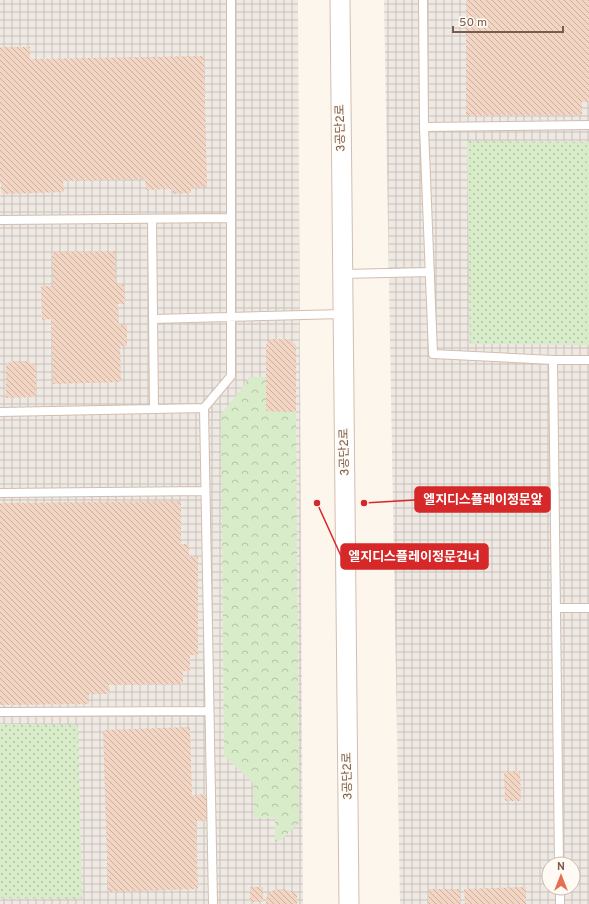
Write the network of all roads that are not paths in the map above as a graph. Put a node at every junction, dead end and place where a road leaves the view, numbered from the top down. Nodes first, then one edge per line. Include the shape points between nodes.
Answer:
1 (231, 0) edge
2 (340, 0) edge
3 (423, 0) edge
4 (589, 125) edge
5 (424, 127) junction
6 (231, 218) junction
7 (152, 219) junction
8 (0, 220) edge
9 (430, 272) junction
10 (343, 274) junction
11 (343, 314) junction
12 (231, 318) junction
13 (153, 319) junction
14 (553, 360) junction
15 (589, 360) edge
16 (204, 408) junction
17 (154, 409) junction
18 (0, 412) edge
19 (205, 491) junction
20 (0, 493) edge
21 (556, 608) junction
22 (589, 608) edge
23 (210, 711) junction
24 (0, 712) edge
25 (559, 856) edge
26 (213, 904) edge
27 (349, 904) edge

1 - 6 lane
2 - 10 street, 3공단2로
3 - 5 lane
4 - 5 lane
5 - 9 lane
6 - 7 lane
6 - 12 lane
7 - 8 lane
7 - 13 lane
9 - 10 lane
9 - 14 lane via 433,354
10 - 11 street, 3공단2로
11 - 12 lane
11 - 27 street, 3공단2로
12 - 13 lane
12 - 16 lane via 231,376
13 - 17 lane
14 - 15 lane
14 - 21 lane
16 - 17 lane
16 - 19 lane
17 - 18 lane
19 - 20 lane
19 - 23 lane
21 - 22 lane
21 - 25 lane
23 - 24 lane
23 - 26 lane

